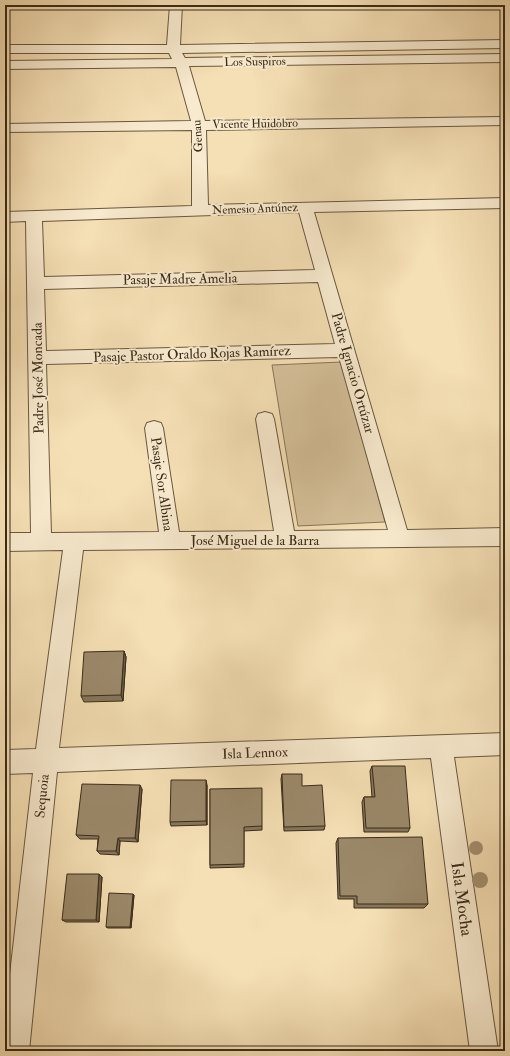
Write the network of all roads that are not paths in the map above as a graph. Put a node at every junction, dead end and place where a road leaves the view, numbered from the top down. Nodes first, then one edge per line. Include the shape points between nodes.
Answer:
1 (176, 5) edge
2 (505, 44) edge
3 (172, 49) junction
4 (5, 50) edge
5 (505, 58) edge
6 (182, 64) junction
7 (5, 65) edge
8 (505, 120) edge
9 (199, 125) junction
10 (5, 128) edge
11 (505, 203) edge
12 (305, 207) junction
13 (200, 211) junction
14 (34, 215) junction
15 (5, 217) edge
16 (325, 276) junction
17 (36, 282) junction
18 (346, 350) junction
19 (37, 358) junction
20 (265, 419) dead end
21 (154, 428) dead end
22 (505, 537) edge
23 (400, 539) junction
24 (286, 540) junction
25 (74, 541) junction
26 (170, 541) junction
27 (5, 542) edge
28 (41, 542) junction
29 (505, 744) edge
30 (440, 746) junction
31 (46, 761) junction
32 (5, 762) edge
33 (15, 1051) edge
34 (484, 1051) edge

1 - 3 street
2 - 3 street, Los Suspiros
3 - 4 street, Los Suspiros
3 - 6 street, Genau
5 - 6 street, Los Suspiros
6 - 7 street, Los Suspiros
6 - 9 street, Genau
8 - 9 street, Vicente Huidobro
9 - 10 street, Vicente Huidobro
9 - 13 street, Genau
11 - 12 street, Nemesio Antúnez
12 - 13 street, Nemesio Antúnez
12 - 16 street, Padre Ignacio Ortúzar
13 - 14 street, Nemesio Antúnez
14 - 15 street, Nemesio Antúnez
14 - 17 street, Padre José Moncada
16 - 17 street, Pasaje Madre Amelia
16 - 18 street, Padre Ignacio Ortúzar
17 - 19 street, Padre José Moncada
18 - 19 street, Pasaje Pastor Oraldo Rojas Ramírez
18 - 23 street, Padre Ignacio Ortúzar
19 - 28 street, Padre José Moncada
20 - 24 street
21 - 26 street, Pasaje Sor Albina
22 - 23 street, José Miguel de la Barra
23 - 24 street, José Miguel de la Barra
24 - 26 street, José Miguel de la Barra
25 - 26 street, José Miguel de la Barra
25 - 28 street, José Miguel de la Barra
25 - 31 street, Sequoia
27 - 28 street, José Miguel de la Barra
29 - 30 street, Isla Lennox
30 - 31 street, Isla Lennox
30 - 34 street, Isla Mocha
31 - 32 street, Isla Lennox
31 - 33 street, Sequoia

